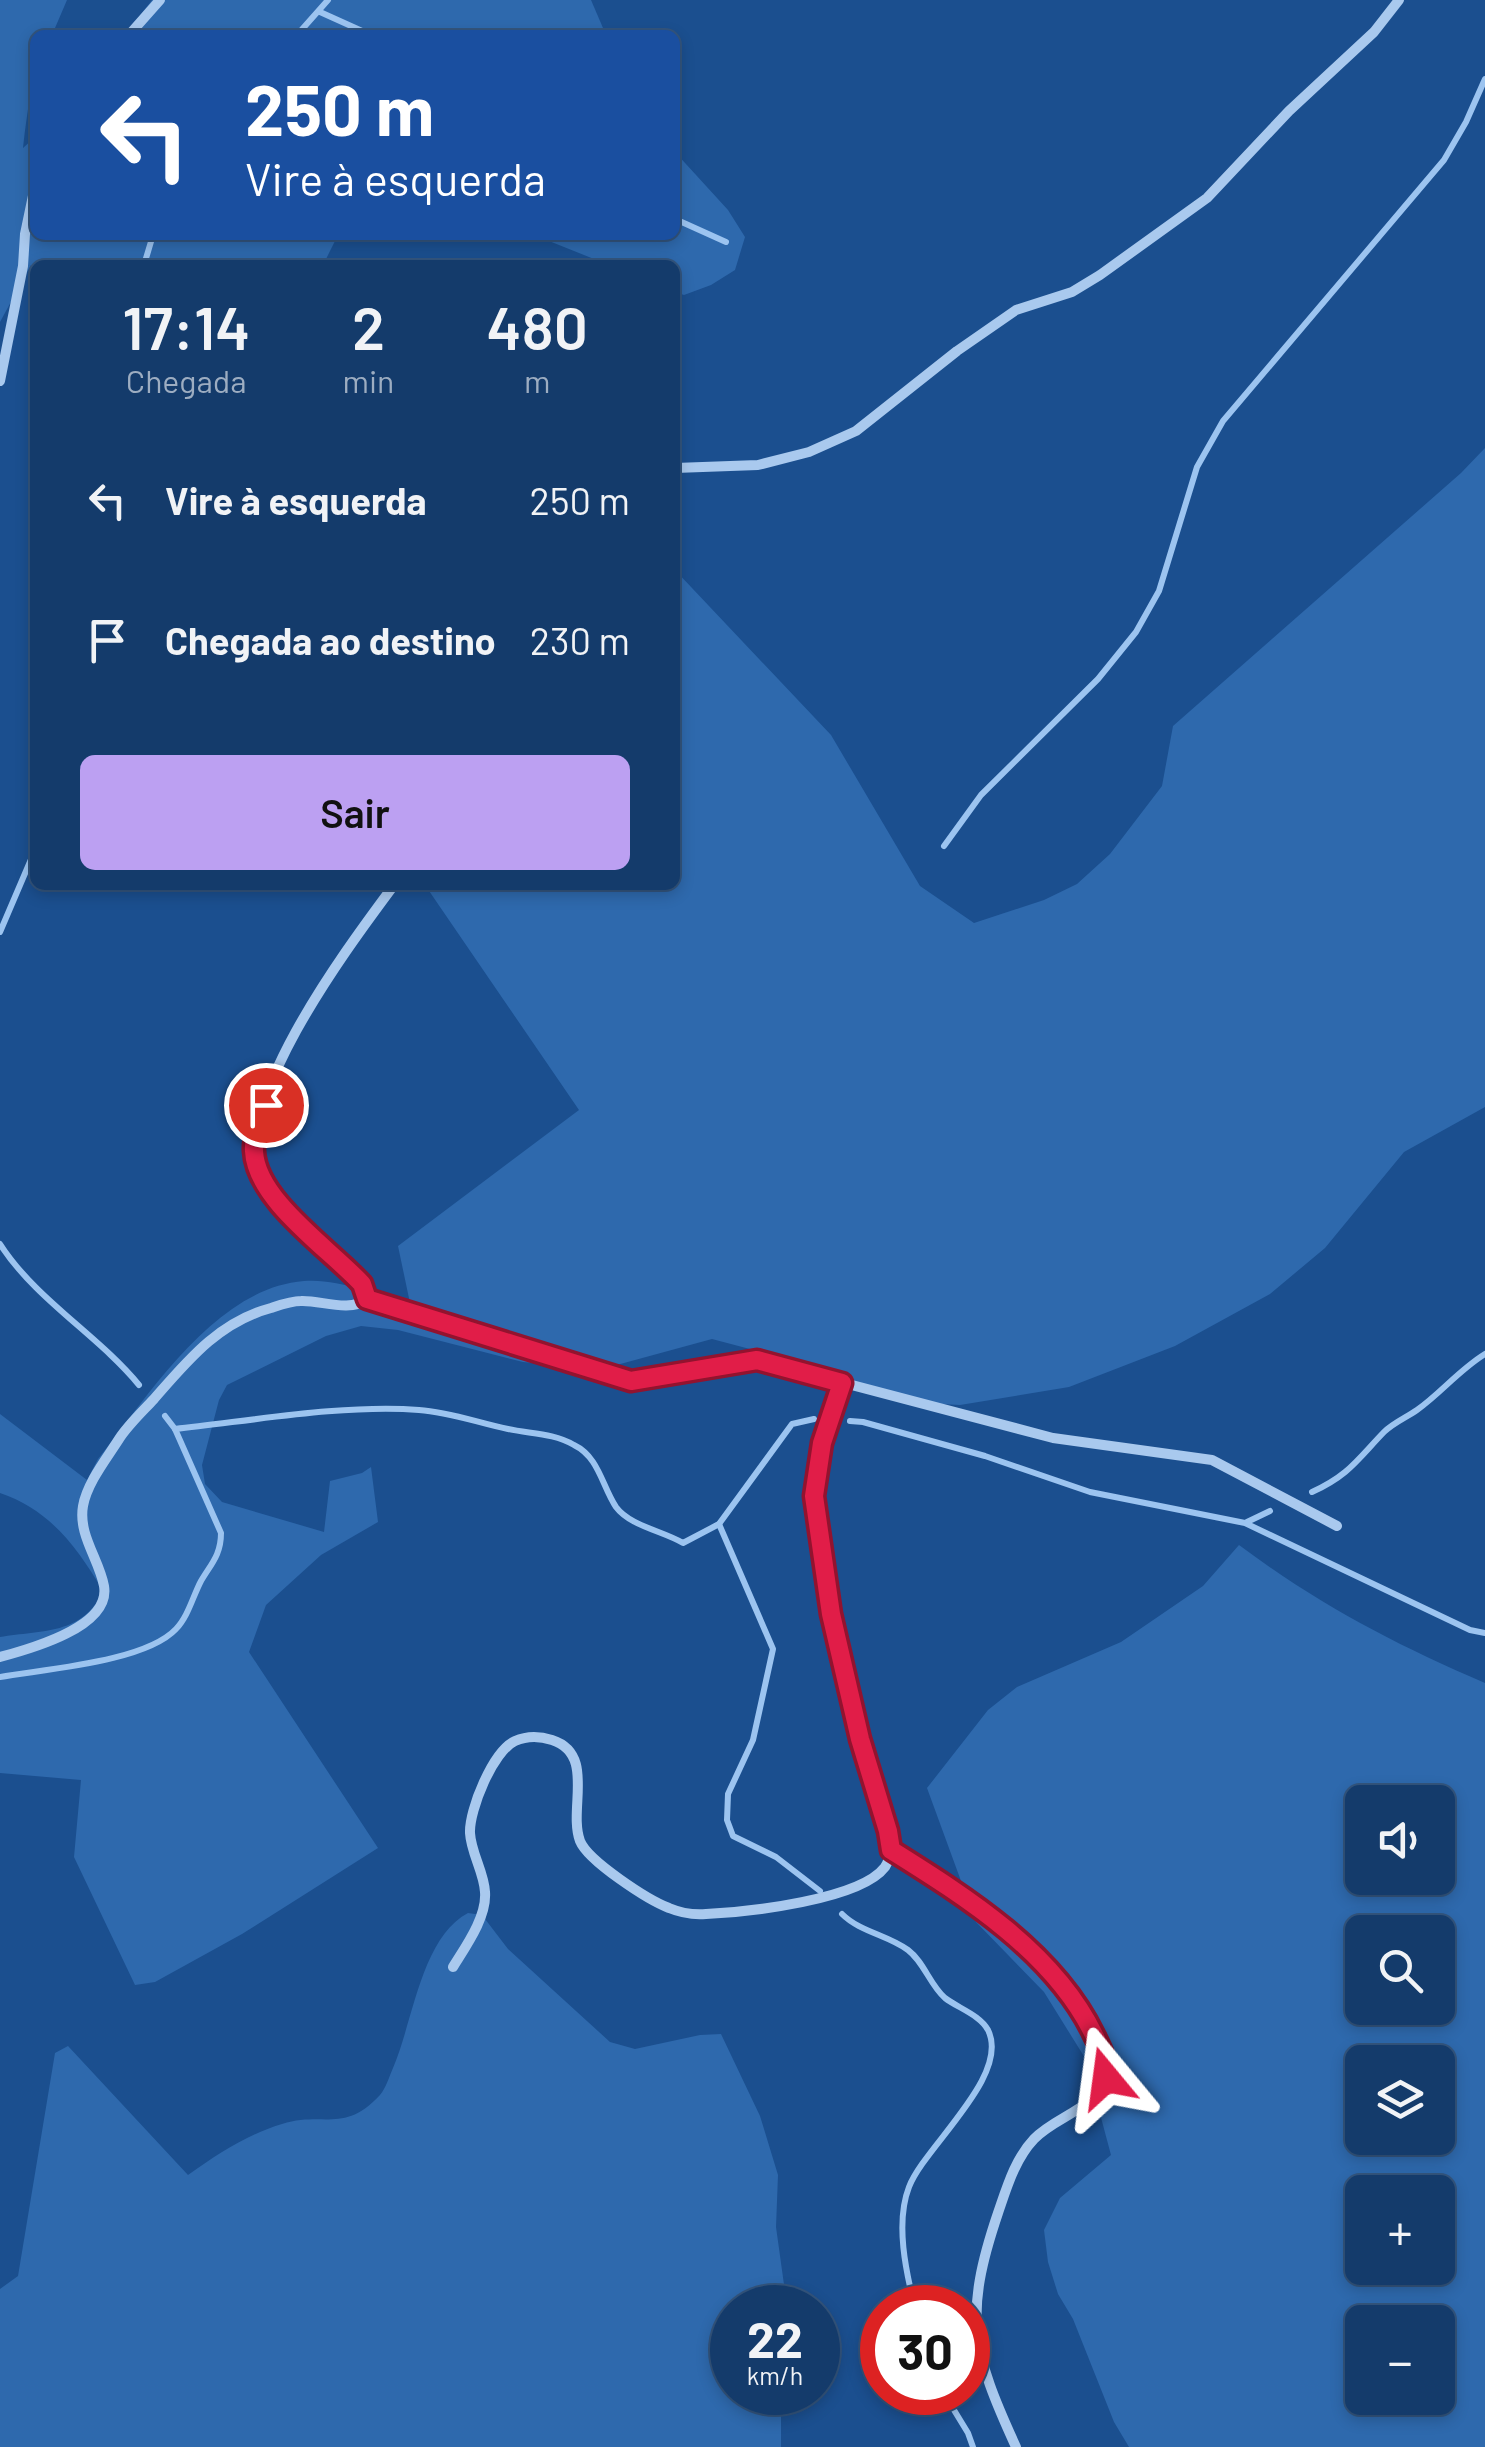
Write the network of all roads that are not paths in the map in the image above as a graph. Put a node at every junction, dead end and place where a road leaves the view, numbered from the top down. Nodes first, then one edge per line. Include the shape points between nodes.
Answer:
1 (160, 0) edge
2 (1399, 0) edge
3 (133, 30) edge
4 (30, 210) edge
5 (0, 381) edge
6 (680, 468) edge
7 (390, 890) edge
8 (367, 1299) junction
9 (842, 1383) junction
10 (1337, 1526) dead end
11 (0, 1658) edge
12 (891, 1850) junction
13 (454, 1968) dead end
14 (1016, 2447) edge

1 - 3 street
2 - 6 street via 1206,198 1100,275 1016,310 856,431 825,446 758,464
4 - 5 street
7 - 8 street via 304,1014 275,1078 254,1150 262,1181 362,1284
8 - 9 street via 631,1381 757,1360
8 - 11 street via 341,1305 298,1300 265,1310 227,1326 194,1354 122,1435 88,1491 82,1518 104,1587 96,1615
9 - 10 street via 1053,1438 1212,1460
9 - 12 street via 814,1496 831,1614
12 - 13 street via 874,1877 834,1896 686,1914 644,1895 584,1848 576,1764 566,1748 545,1738 519,1739 492,1766 473,1812 470,1832 484,1904
12 - 14 street via 1035,1956 1068,1992 1108,2067 1090,2102 1052,2122 1024,2151 984,2258 978,2348

